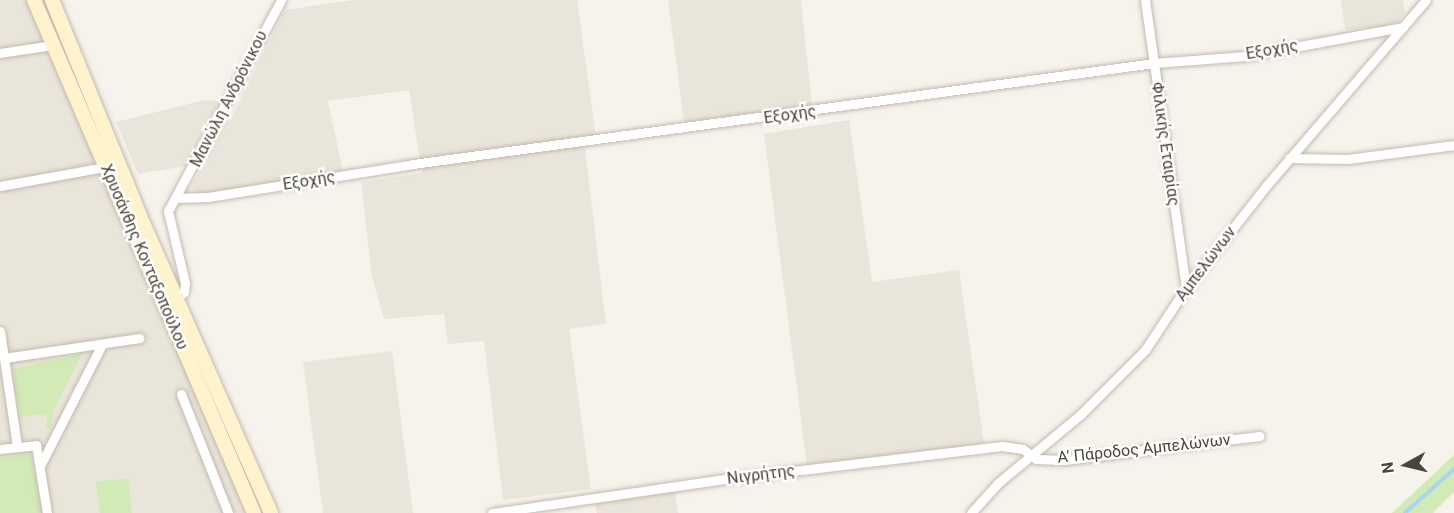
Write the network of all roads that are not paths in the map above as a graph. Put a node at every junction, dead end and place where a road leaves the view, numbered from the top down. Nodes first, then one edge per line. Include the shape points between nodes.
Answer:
1 (34, 0) edge
2 (52, 0) edge
3 (280, 0) edge
4 (1145, 0) edge
5 (1426, 0) edge
6 (1403, 27) junction
7 (53, 45) junction
8 (0, 53) edge
9 (1154, 63) junction
10 (1454, 146) edge
11 (1289, 158) junction
12 (105, 167) junction
13 (0, 186) edge
14 (176, 198) junction
15 (1186, 288) junction
16 (177, 298) junction
17 (0, 331) edge
18 (140, 338) dead end
19 (101, 346) junction
20 (4, 358) junction
21 (181, 394) dead end
22 (1260, 436) dead end
23 (17, 446) junction
24 (0, 449) edge
25 (1029, 454) junction
26 (41, 464) junction
27 (47, 513) edge
28 (228, 513) edge
29 (254, 513) edge
30 (271, 513) edge
31 (492, 513) edge
32 (971, 513) edge

1 - 7 main road, Χρυσάνθης Κονταξοπούλου
2 - 16 main road, Χρυσάνθης Κονταξοπούλου
3 - 14 street, Μανώλη Ανδρόνικου
4 - 9 street, Φιλικής Εταιρίας
5 - 6 street, Αμπελώνων
6 - 9 street, Εξοχής via 1246,56
6 - 11 street, Αμπελώνων
7 - 8 street
7 - 12 main road, Χρυσάνθης Κονταξοπούλου
9 - 14 street, Εξοχής via 413,164 208,197
9 - 15 street, Φιλικής Εταιρίας
10 - 11 street via 1348,159
11 - 15 street, Αμπελώνων
12 - 13 street
12 - 29 main road, Χρυσάνθης Κονταξοπούλου
14 - 16 street, Μανώλη Ανδρόνικου via 167,216 184,273 185,290
15 - 25 street, Αμπελώνων via 1145,350 1081,414
16 - 30 main road, Χρυσάνθης Κονταξοπούλου
17 - 20 street
18 - 19 street
19 - 20 street
19 - 26 street
20 - 23 street
21 - 28 street
22 - 25 street, Α' Πάροδος Αμπελώνων via 1064,460 1044,460
23 - 24 street
23 - 26 street via 36,445
25 - 31 street, Νιγρήτης via 1017,447 1002,446 726,479
25 - 32 street, Αμπελώνων
26 - 27 street

